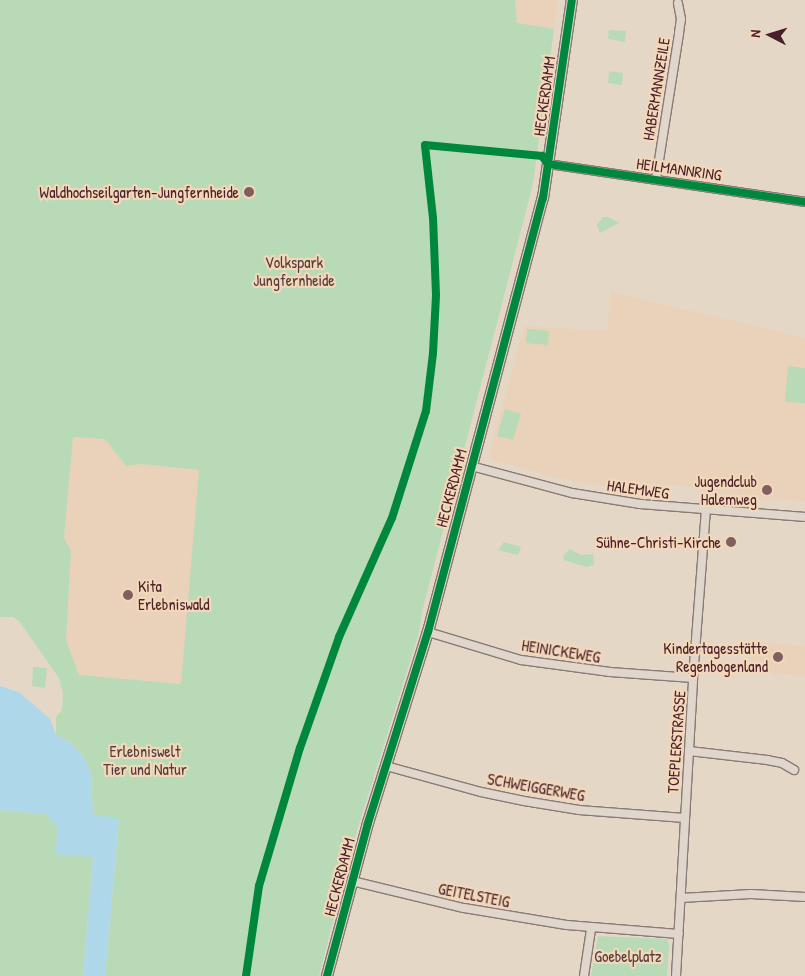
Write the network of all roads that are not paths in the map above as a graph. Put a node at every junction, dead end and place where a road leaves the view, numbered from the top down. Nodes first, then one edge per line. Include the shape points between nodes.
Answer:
1 (572, 0) edge
2 (678, 3) dead end
3 (548, 164) junction
4 (656, 179) junction
5 (805, 202) edge
6 (471, 466) junction
7 (706, 510) junction
8 (805, 517) edge
9 (428, 632) junction
10 (693, 678) junction
11 (689, 751) junction
12 (386, 766) junction
13 (794, 770) dead end
14 (684, 818) junction
15 (352, 881) junction
16 (805, 897) edge
17 (681, 898) junction
18 (591, 929) junction
19 (679, 934) junction
20 (327, 976) edge
21 (584, 976) edge
22 (676, 976) edge

1 - 3 street, HECKERDAMM
2 - 4 street, HABERMANNZEILE via 680,23
3 - 4 street, HEILMANNRING
3 - 6 street, HECKERDAMM via 544,198
4 - 5 street, HEILMANNRING
6 - 7 street, HALEMWEG via 572,493 662,507
6 - 9 street, HECKERDAMM
7 - 8 street, HALEMWEG
7 - 10 street, TOEPLERSTRASSE
9 - 10 street, HEINICKEWEG via 521,660 610,672
9 - 12 street, HECKERDAMM
10 - 11 street, TOEPLERSTRASSE
11 - 13 street via 767,760
11 - 14 street, TOEPLERSTRASSE
12 - 14 street, SCHWEIGGERWEG via 524,801 579,810
12 - 15 street, HECKERDAMM
14 - 17 street, TOEPLERSTRASSE
15 - 18 street, GEITELSTEIG via 464,908
15 - 20 street, HECKERDAMM
16 - 17 street via 751,894
17 - 19 street, TOEPLERSTRASSE
18 - 19 street
18 - 21 street
19 - 22 street, TOEPLERSTRASSE

